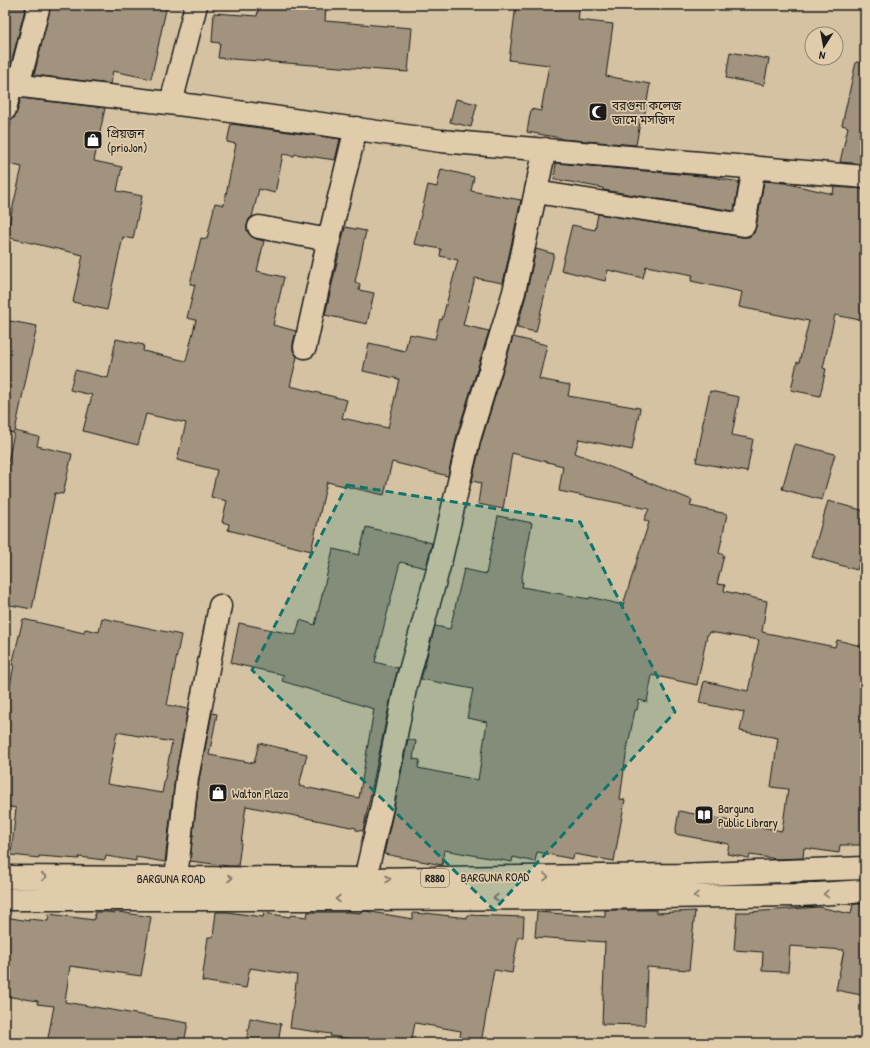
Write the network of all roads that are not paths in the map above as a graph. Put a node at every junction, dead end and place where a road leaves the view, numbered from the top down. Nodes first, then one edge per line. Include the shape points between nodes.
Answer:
1 (39, 5) edge
2 (196, 5) edge
3 (11, 85) edge
4 (171, 103) junction
5 (5, 109) edge
6 (356, 128) junction
7 (545, 149) junction
8 (754, 167) junction
9 (865, 177) edge
10 (536, 192) junction
11 (258, 227) dead end
12 (329, 240) junction
13 (305, 347) dead end
14 (220, 606) dead end
15 (865, 868) edge
16 (5, 877) edge
17 (176, 878) junction
18 (365, 879) junction
19 (865, 891) edge
20 (5, 899) edge

1 - 3 street
2 - 4 street
3 - 4 street
3 - 5 street
4 - 6 street
6 - 7 street via 441,141
6 - 12 street
7 - 8 street
7 - 10 street
8 - 9 street
8 - 10 street via 744,225
10 - 18 street via 514,292 469,439 441,559 405,689
11 - 12 street
12 - 13 street
14 - 17 street via 187,778
18 -> 15 street, BARGUNA ROAD / R880 via 680,875
16 -> 17 street, BARGUNA ROAD / R880
17 -> 18 street, BARGUNA ROAD / R880
19 -> 20 street, BARGUNA ROAD / R880 via 801,895 575,898

